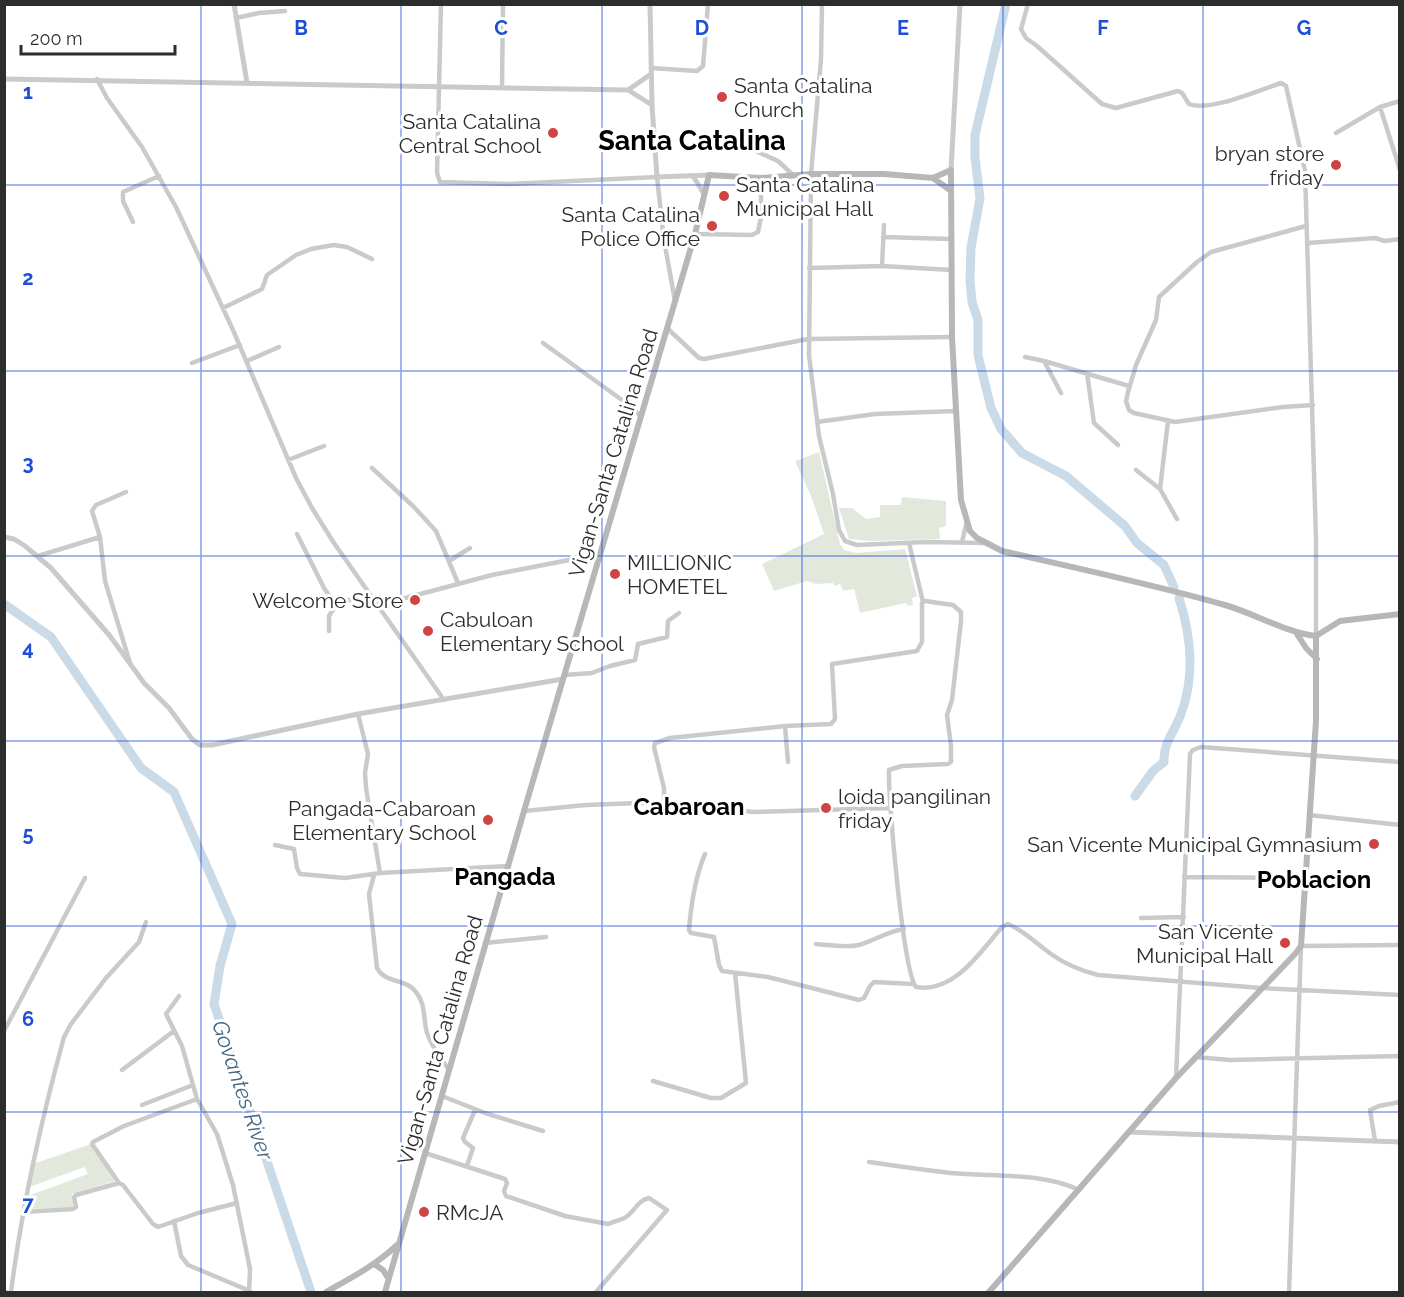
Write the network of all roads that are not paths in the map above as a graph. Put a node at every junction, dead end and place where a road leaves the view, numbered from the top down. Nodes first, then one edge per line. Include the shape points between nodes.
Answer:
1 (234, 4) edge
2 (441, 4) edge
3 (502, 4) edge
4 (650, 4) edge
5 (708, 4) edge
6 (822, 4) edge
7 (960, 4) edge
8 (1028, 4) edge
9 (285, 11) dead end
10 (236, 18) junction
11 (651, 71) junction
12 (4, 79) edge
13 (97, 79) junction
14 (247, 83) junction
15 (439, 86) junction
16 (502, 86) junction
17 (628, 90) junction
18 (1400, 101) edge
19 (652, 105) junction
20 (1380, 107) junction
21 (1336, 133) dead end
22 (747, 147) dead end
23 (951, 170) junction
24 (1400, 170) edge
25 (810, 174) junction
26 (709, 175) junction
27 (794, 175) junction
28 (159, 176) junction
29 (693, 176) junction
30 (657, 177) junction
31 (761, 178) junction
32 (933, 178) junction
33 (950, 190) junction
34 (704, 194) junction
35 (133, 222) dead end
36 (884, 225) dead end
37 (1306, 226) junction
38 (695, 234) junction
39 (883, 237) junction
40 (950, 239) junction
41 (1400, 239) edge
42 (1308, 243) junction
43 (372, 259) dead end
44 (882, 266) junction
45 (809, 268) junction
46 (952, 270) junction
47 (675, 302) junction
48 (223, 309) junction
49 (667, 328) junction
50 (952, 337) junction
51 (808, 339) junction
52 (543, 343) dead end
53 (240, 345) junction
54 (279, 347) dead end
55 (1025, 357) dead end
56 (247, 361) junction
57 (1044, 361) junction
58 (192, 363) dead end
59 (1087, 373) junction
60 (1130, 386) junction
61 (1061, 393) dead end
62 (1313, 405) junction
63 (956, 411) junction
64 (641, 417) junction
65 (1168, 421) junction
66 (817, 422) junction
67 (1118, 445) dead end
68 (324, 446) dead end
69 (288, 460) junction
70 (372, 468) dead end
71 (1136, 470) dead end
72 (1160, 489) junction
73 (126, 492) dead end
74 (1177, 519) dead end
75 (967, 521) junction
76 (297, 534) dead end
77 (4, 537) edge
78 (99, 537) junction
79 (962, 542) junction
80 (909, 543) junction
81 (985, 543) junction
82 (470, 548) dead end
83 (600, 554) junction
84 (38, 556) junction
85 (449, 561) junction
86 (458, 583) junction
87 (374, 598) junction
88 (923, 602) junction
89 (379, 605) junction
90 (336, 606) junction
91 (679, 613) dead end
92 (1400, 614) edge
93 (329, 631) dead end
94 (1297, 634) junction
95 (1316, 636) junction
96 (1317, 659) junction
97 (130, 663) junction
98 (564, 677) junction
99 (444, 700) junction
100 (358, 714) junction
101 (785, 726) junction
102 (1312, 754) junction
103 (788, 762) dead end
104 (1400, 762) edge
105 (664, 802) junction
106 (891, 808) junction
107 (524, 811) junction
108 (1309, 815) junction
109 (1400, 825) edge
110 (275, 845) dead end
111 (705, 854) dead end
112 (508, 866) junction
113 (377, 874) junction
114 (1184, 877) junction
115 (85, 878) dead end
116 (1305, 878) junction
117 (1184, 917) junction
118 (1141, 918) dead end
119 (146, 922) dead end
120 (903, 929) junction
121 (546, 937) dead end
122 (485, 943) junction
123 (816, 944) dead end
124 (1400, 945) edge
125 (1301, 946) junction
126 (735, 973) junction
127 (1181, 980) junction
128 (913, 984) junction
129 (1261, 988) junction
130 (1301, 990) junction
131 (1400, 995) edge
132 (179, 996) dead end
133 (4, 1031) edge
134 (174, 1031) junction
135 (1400, 1056) edge
136 (1196, 1057) junction
137 (1296, 1058) junction
138 (122, 1070) dead end
139 (449, 1070) junction
140 (1176, 1078) junction
141 (653, 1081) dead end
142 (193, 1086) junction
143 (442, 1096) junction
144 (197, 1100) junction
145 (1400, 1102) edge
146 (142, 1105) dead end
147 (475, 1110) junction
148 (543, 1131) dead end
149 (1129, 1132) junction
150 (1294, 1139) junction
151 (1375, 1141) junction
152 (1400, 1142) edge
153 (425, 1153) junction
154 (869, 1162) dead end
155 (467, 1166) junction
156 (119, 1183) junction
157 (1079, 1190) junction
158 (237, 1203) junction
159 (23, 1212) junction
160 (174, 1221) junction
161 (397, 1245) junction
162 (374, 1264) junction
163 (388, 1279) junction
164 (250, 1292) edge
165 (11, 1293) edge
166 (326, 1293) edge
167 (385, 1293) edge
168 (596, 1293) edge
169 (989, 1293) edge
170 (1289, 1293) edge

1 - 10 street
2 - 15 street
3 - 16 street
4 - 11 street
5 - 11 street via 704,66 697,71
6 - 25 street
7 - 23 street
8 - 37 street via 1021,29 1026,38 1108,107 1178,91 1192,106 1206,105 1284,83 1304,160
9 - 10 street
10 - 14 street
11 - 17 street
11 - 19 street
12 - 13 street
13 - 14 street
13 - 28 street
14 - 15 street
15 - 16 street
15 - 30 street via 436,173 440,182 509,184
16 - 17 street
17 - 19 street
18 - 20 street
19 - 30 street
20 - 21 street
20 - 24 street
22 - 27 street via 778,161
23 - 32 main road
23 - 33 main road
25 - 27 main road
25 - 32 main road
25 - 45 street
26 - 29 street
26 - 31 main road
26 - 34 main road, Vigan-Santa Catalina Road
27 - 31 main road
28 - 35 street via 123,192
28 - 48 street
29 - 30 street
29 - 34 street
30 - 47 street
31 - 38 street via 758,232
32 - 33 main road
33 - 40 main road
34 - 38 main road, Vigan-Santa Catalina Road
36 - 39 street
37 - 42 street
37 - 60 street via 1211,252 1197,262 1158,299 1156,320
38 - 47 main road, Vigan-Santa Catalina Road
39 - 40 street
39 - 44 street
40 - 46 main road
41 - 42 street
42 - 62 street
43 - 48 street via 347,246 303,251 267,275 262,289
44 - 45 street
44 - 46 street
45 - 51 street
46 - 50 main road
47 - 49 main road, Vigan-Santa Catalina Road
48 - 53 street
49 - 51 street via 704,359
49 - 64 main road, Vigan-Santa Catalina Road
50 - 51 street
50 - 63 main road
51 - 66 street
52 - 64 street
53 - 56 street
53 - 58 street
54 - 56 street
55 - 57 street
56 - 69 street
57 - 59 street
57 - 61 street
59 - 60 street
59 - 67 street via 1094,423
60 - 65 street via 1126,401 1129,410
62 - 65 street
62 - 95 street
63 - 66 street via 874,414
63 - 75 main road via 961,500
64 - 83 main road, Vigan-Santa Catalina Road
65 - 72 street
66 - 80 street via 842,537 857,545
68 - 69 street
69 - 87 street via 321,523
70 - 85 street via 433,527
71 - 72 street
72 - 74 street
73 - 78 street via 93,508
75 - 79 street
75 - 81 main road via 970,531
76 - 90 street
77 - 84 street via 14,539
78 - 84 street
78 - 97 street via 105,581
79 - 80 street
79 - 81 street
80 - 88 street
81 - 94 main road via 1002,551 1228,606
82 - 85 street
83 - 86 street
83 - 98 main road, Vigan-Santa Catalina Road
84 - 97 street
85 - 86 street
86 - 89 street
87 - 89 street
87 - 90 street via 348,600
88 - 101 street via 920,649 832,664 833,723
88 - 106 street via 953,605 961,612 947,715 951,762 891,769
89 - 99 street
90 - 93 street via 329,616
91 - 98 street via 668,621 667,637 638,644 635,660
92 - 95 main road via 1343,620
94 - 95 main road
94 - 96 main road
95 - 96 main road
96 - 102 main road
97 - 100 street via 200,745
98 - 99 street
98 - 107 main road, Vigan-Santa Catalina Road
99 - 100 street
100 - 113 street via 368,754 366,788
101 - 103 street
101 - 105 street via 670,738 655,743
102 - 104 street
102 - 108 main road
102 - 114 street via 1201,747 1193,750 1188,756
105 - 106 street via 753,812
105 - 107 street
106 - 120 street
107 - 112 main road, Vigan-Santa Catalina Road
108 - 109 street
108 - 116 main road
110 - 113 street via 294,849 300,874 345,878
111 - 126 street via 689,930 714,937 720,969
112 - 113 street
112 - 122 main road, Vigan-Santa Catalina Road
113 - 139 street via 369,894 377,968 384,977 406,983 418,993 428,1036
114 - 116 street
114 - 117 street
115 - 133 street
116 - 125 main road
117 - 118 street
117 - 127 street
119 - 159 street via 139,942 106,978 66,1033 38,1134
120 - 123 street via 847,947
120 - 128 street
121 - 122 street
122 - 139 main road, Vigan-Santa Catalina Road
124 - 125 street
125 - 129 main road
125 - 130 street
126 - 128 street via 768,977 859,1000 874,982
126 - 141 street via 746,1083 721,1098 711,1098
127 - 128 street via 1119,978 1083,971 1008,924 954,979 937,986 920,988
127 - 129 street
127 - 140 street
129 - 130 street
129 - 136 main road
130 - 131 street
130 - 137 street
132 - 134 street via 165,1014
134 - 138 street
134 - 142 street
135 - 137 street
136 - 137 street
136 - 140 main road
137 - 150 street
139 - 143 main road, Vigan-Santa Catalina Road
140 - 149 main road
142 - 144 street
142 - 146 street
143 - 147 street
143 - 153 main road, Vigan-Santa Catalina Road
144 - 156 street via 124,1126 93,1142
144 - 158 street via 217,1134
145 - 151 street via 1370,1110
147 - 148 street
147 - 155 street via 464,1138 473,1148
149 - 150 street
149 - 157 main road
150 - 151 street
150 - 170 street
151 - 152 street
153 - 155 street
153 - 161 main road, Vigan-Santa Catalina Road
154 - 157 street via 1042,1180
155 - 168 street via 506,1180 506,1196 565,1216 608,1224 626,1217 643,1199 649,1198 667,1210
156 - 159 street via 76,1195 73,1209
156 - 160 street via 154,1226
157 - 169 main road
158 - 160 street
158 - 164 street via 250,1269
159 - 165 street
160 - 164 street via 181,1256 188,1265
161 - 162 main road
161 - 163 main road, Vigan-Santa Catalina Road
162 - 163 main road
162 - 166 main road
163 - 167 main road, Vigan-Santa Catalina Road

